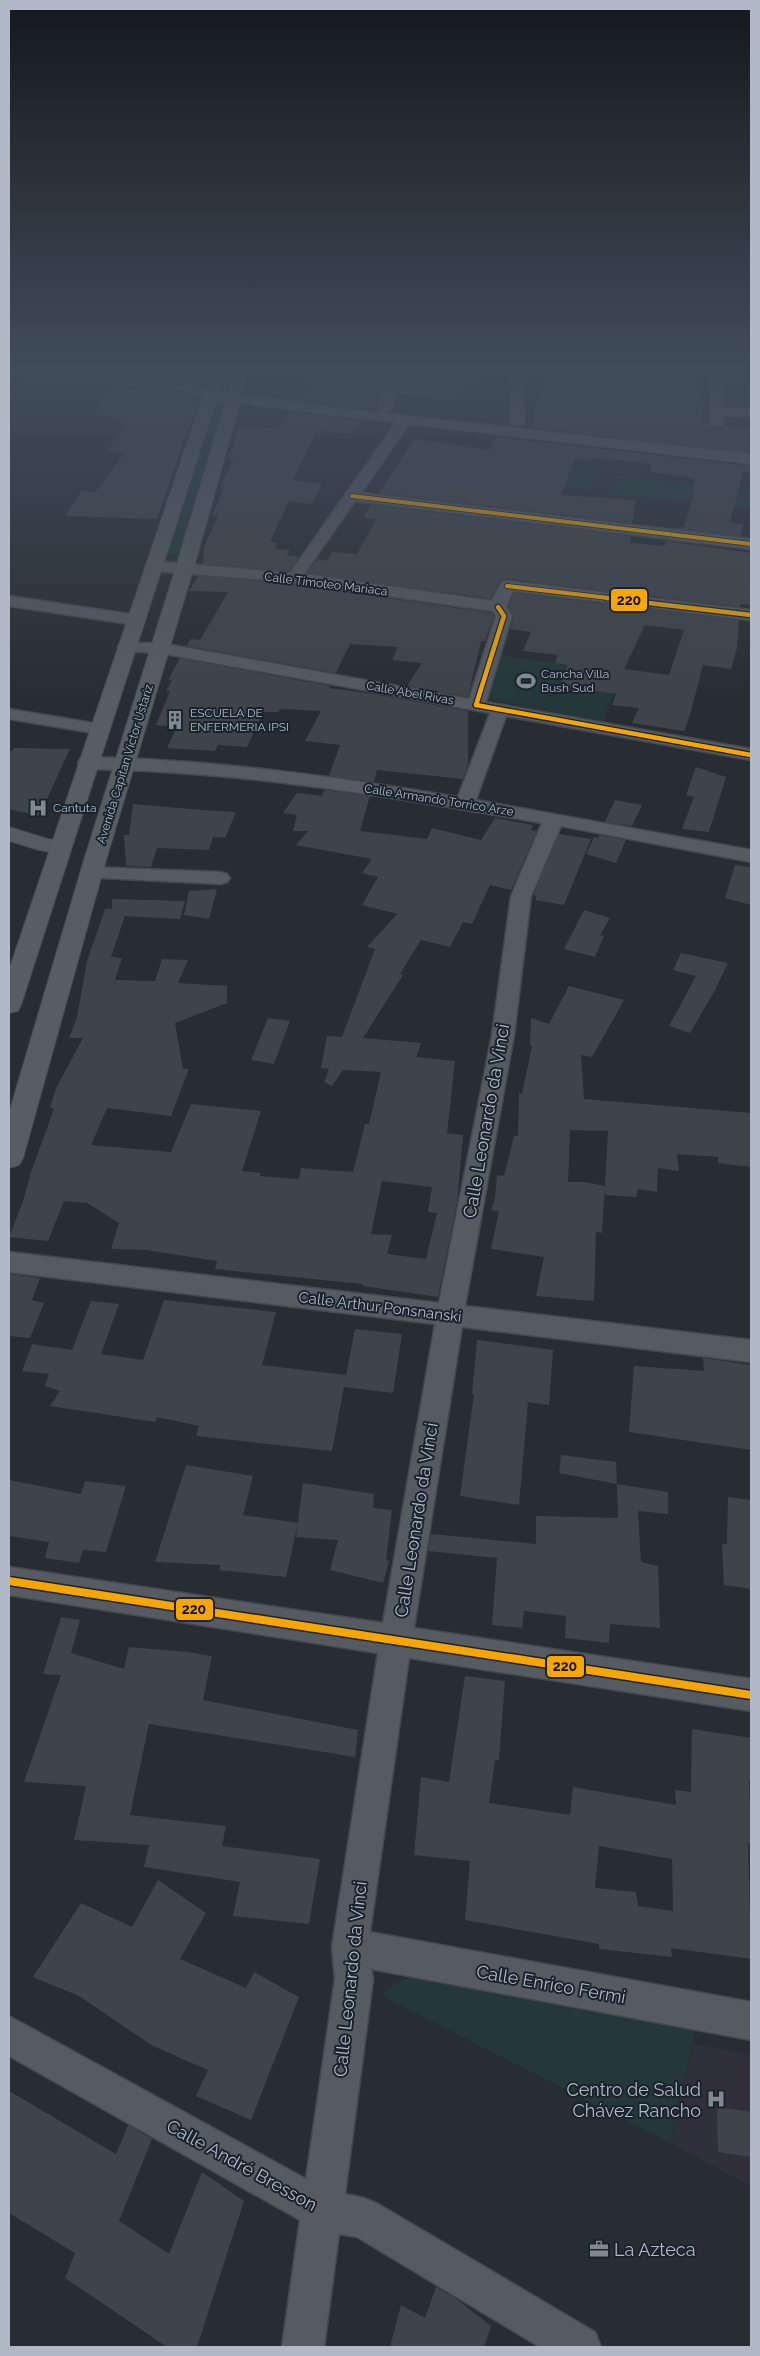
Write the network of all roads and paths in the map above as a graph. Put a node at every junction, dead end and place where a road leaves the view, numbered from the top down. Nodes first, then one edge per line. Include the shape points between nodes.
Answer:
1 (182, 480) edge
2 (210, 480) edge
3 (363, 480) edge
4 (352, 496) junction
5 (751, 544) edge
6 (153, 566) junction
7 (185, 567) junction
8 (293, 579) junction
9 (9, 601) edge
10 (498, 607) junction
11 (751, 615) edge
12 (136, 620) junction
13 (126, 647) junction
14 (160, 648) junction
15 (476, 705) junction
16 (500, 709) junction
17 (9, 714) edge
18 (99, 729) junction
19 (751, 755) edge
20 (88, 763) junction
21 (125, 763) junction
22 (466, 802) junction
23 (554, 819) junction
24 (9, 834) edge
25 (60, 846) junction
26 (751, 856) edge
27 (92, 873) junction
28 (220, 878) dead end
29 (9, 1004) edge
30 (9, 1158) edge
31 (9, 1262) edge
32 (450, 1315) junction
33 (751, 1351) edge
34 (9, 1581) edge
35 (396, 1639) junction
36 (751, 1695) edge
37 (350, 1947) junction
38 (751, 2021) edge
39 (9, 2036) edge
40 (322, 2210) junction
41 (302, 2347) edge
42 (580, 2347) edge

1 - 6 main road
2 - 7 main road, Avenida Capitan Víctor Ustariz
3 - 4 street
4 - 5 street
4 - 8 street
6 - 7 street, Calle Timoteo Mariaca
6 - 12 main road
7 - 8 street, Calle Timoteo Mariaca
7 - 14 main road, Avenida Capitan Víctor Ustariz
8 - 10 street, Calle Timoteo Mariaca
9 - 12 street
10 - 11 street via 507,586
10 - 15 street via 504,616
12 - 13 main road
13 - 14 street, Calle Abel Rivas
13 - 18 main road
14 - 15 street, Calle Abel Rivas
14 - 21 main road, Avenida Capitan Víctor Ustariz
15 - 16 street, Calle Abel Rivas
16 - 19 street, Calle Abel Rivas
16 - 22 street
17 - 18 street
18 - 20 main road
20 - 21 street, Calle Armando Torrico Arze
20 - 25 main road
21 - 22 street, Calle Armando Torrico Arze via 346,785
21 - 27 main road, Avenida Capitan Víctor Ustariz
22 - 23 street, Calle Armando Torrico Arze
23 - 26 street, Calle Armando Torrico Arze
23 - 32 street, Calle Leonardo da Vinci via 521,896 503,1035
24 - 25 street
25 - 29 main road
27 - 28 street
27 - 30 main road, Avenida Capitan Víctor Ustariz
31 - 32 street, Calle Arthur Ponsnanski
32 - 33 street, Calle Arthur Ponsnanski
32 - 35 street, Calle Leonardo da Vinci
34 - 35 street
35 - 36 street
35 - 37 street, Calle Leonardo da Vinci
37 - 38 street, Calle Enrico Fermi
37 - 40 street, Calle Leonardo da Vinci via 354,1979
39 - 40 street, Calle André Bresson
40 - 41 street, Calle Leonardo da Vinci
40 - 42 street, Calle André Bresson via 364,2218

